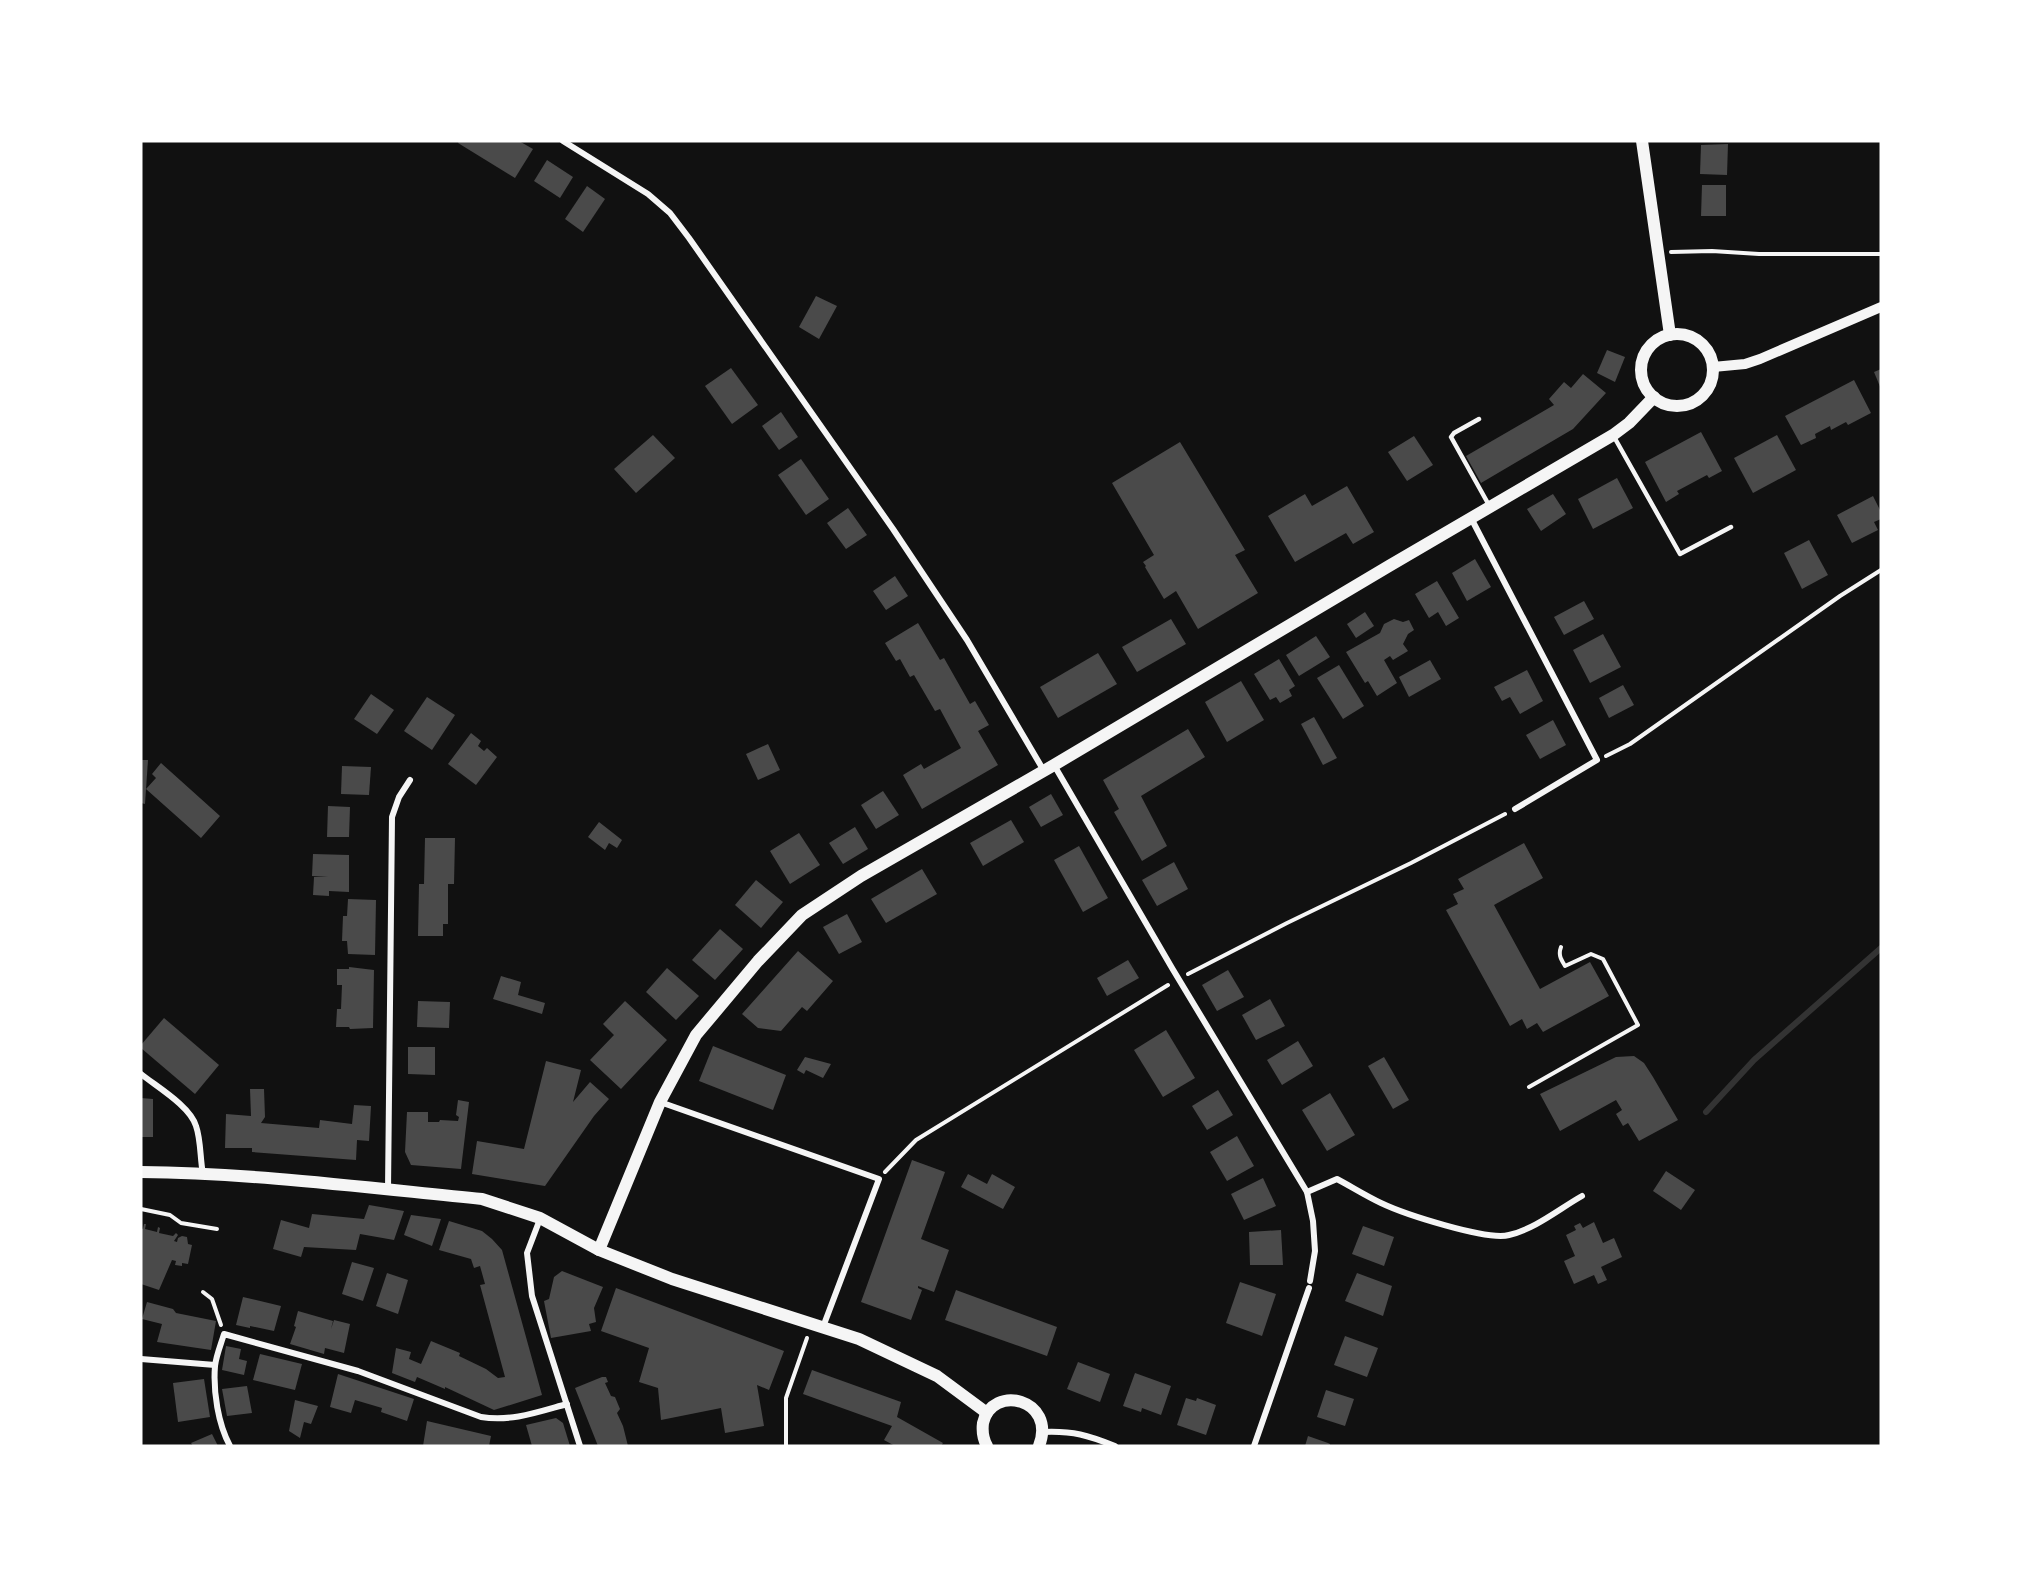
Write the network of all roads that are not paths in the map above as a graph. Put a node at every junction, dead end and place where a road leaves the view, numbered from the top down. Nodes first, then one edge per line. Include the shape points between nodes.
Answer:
1 (563, 141) edge
2 (1642, 141) edge
3 (1881, 307) edge
4 (1670, 335) junction
5 (1713, 367) junction
6 (1654, 397) junction
7 (1479, 419) dead end
8 (1613, 435) junction
9 (1490, 507) junction
10 (1470, 518) junction
11 (1731, 526) dead end
12 (1049, 768) junction
13 (410, 780) dead end
14 (1515, 809) road end
15 (141, 1074) edge
16 (660, 1102) junction
17 (141, 1172) edge
18 (203, 1174) junction
19 (388, 1190) junction
20 (1307, 1192) junction
21 (1582, 1196) dead end
22 (540, 1218) junction
23 (599, 1251) junction
24 (817, 1325) junction
25 (141, 1359) edge
26 (215, 1365) junction
27 (567, 1404) junction
28 (987, 1413) junction
29 (1044, 1432) junction
30 (230, 1446) edge
31 (580, 1446) edge
32 (987, 1446) edge
33 (1039, 1446) edge
34 (1115, 1446) edge
35 (1254, 1446) edge

1 - 12 street via 648,194 670,213 893,529
2 - 4 main road
3 - 5 street via 1761,359
4 - 5 main road via 1700,342
4 - 6 main road via 1656,341 1642,362 1643,381
5 - 6 main road via 1710,385 1693,402 1675,406
6 - 8 main road
7 - 9 lane via 1451,437
8 - 9 main road
8 - 11 lane via 1680,554
9 - 10 main road
10 - 12 main road
10 - 14 street via 1597,760
12 - 16 main road via 861,876 802,915 696,1035
12 - 20 street
13 - 19 street via 392,817
15 - 18 street via 192,1117
16 - 23 main road
16 - 24 street via 879,1179
17 - 18 main road
18 - 19 main road
19 - 22 main road via 482,1199
20 - 21 street via 1337,1179 1405,1213 1474,1232 1508,1236
20 - 35 street via 1315,1251 1309,1284
22 - 23 main road
22 - 27 street via 527,1253 532,1296
23 - 24 main road via 672,1279
24 - 28 main road via 858,1339 937,1376
25 - 26 street
26 - 27 street via 224,1334 358,1371 481,1417 512,1419
26 - 30 street via 216,1395
27 - 31 street
28 - 29 main road via 1002,1402 1027,1403 1037,1411
28 - 32 main road via 982,1430
29 - 33 main road
29 - 34 street via 1068,1431

